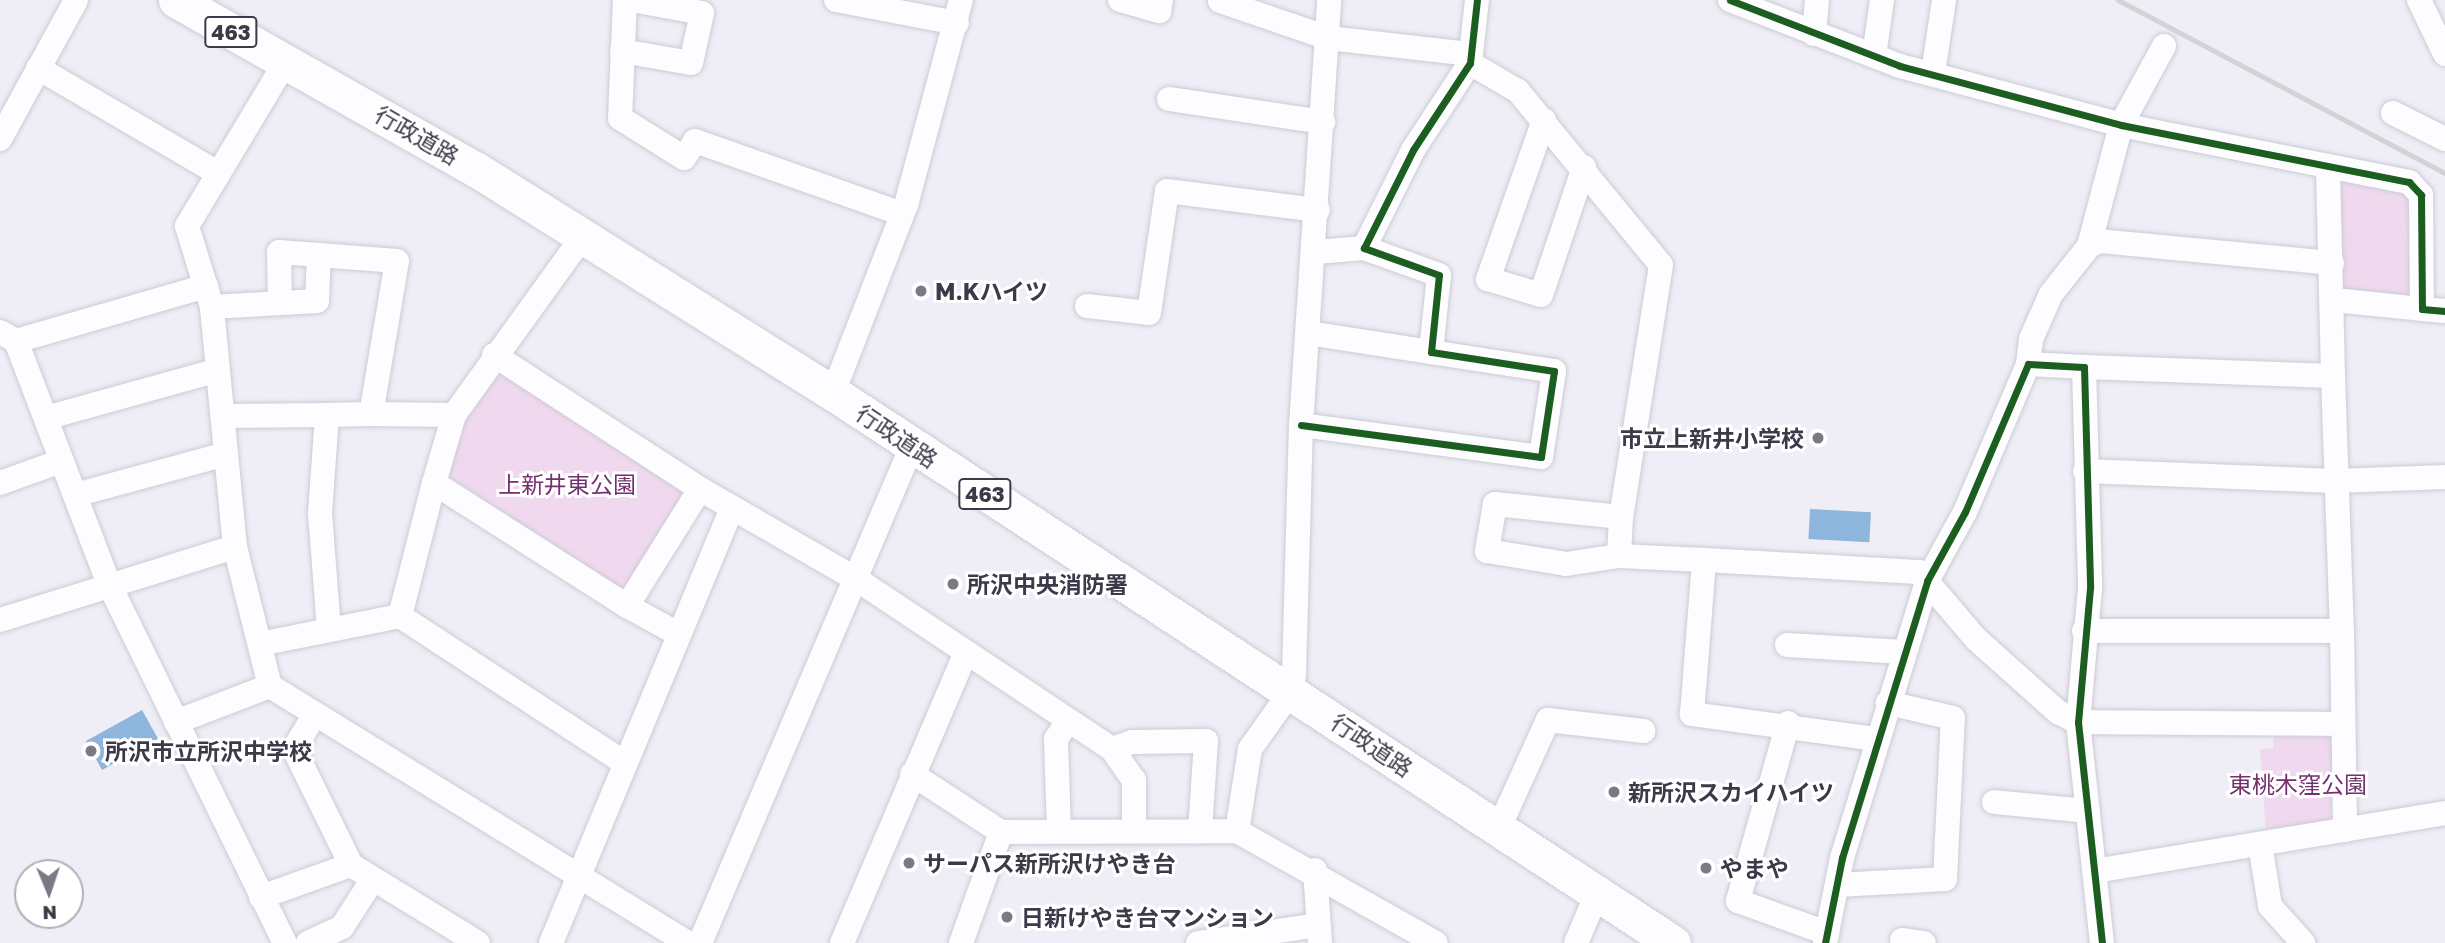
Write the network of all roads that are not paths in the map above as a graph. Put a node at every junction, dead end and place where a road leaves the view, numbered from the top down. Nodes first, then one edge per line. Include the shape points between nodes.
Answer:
1 (76, 0) edge
2 (176, 0) edge
3 (625, 0) edge
4 (632, 0) edge
5 (836, 0) edge
6 (1119, 0) edge
7 (1161, 0) edge
8 (1329, 0) edge
9 (1477, 0) edge
10 (1730, 0) edge
11 (1818, 0) edge
12 (1882, 0) edge
13 (1944, 0) edge
14 (2419, 0) edge
15 (1220, 1) edge
16 (959, 11) edge
17 (1814, 34) junction
18 (1328, 38) junction
19 (2164, 46) dead end
20 (622, 51) junction
21 (2445, 54) edge
22 (1874, 56) junction
23 (1471, 58) junction
24 (285, 64) junction
25 (38, 68) junction
26 (1933, 73) junction
27 (1169, 99) dead end
28 (2393, 113) dead end
29 (1544, 120) junction
30 (1323, 122) junction
31 (2121, 125) junction
32 (0, 139) edge
33 (2445, 139) edge
34 (1584, 167) junction
35 (2328, 170) junction
36 (216, 172) junction
37 (1318, 210) junction
38 (902, 214) junction
39 (583, 236) junction
40 (2089, 246) junction
41 (1364, 248) junction
42 (1315, 251) junction
43 (319, 255) junction
44 (2332, 263) junction
45 (209, 297) junction
46 (2334, 300) junction
47 (280, 303) junction
48 (1087, 306) dead end
49 (2433, 309) edge
50 (1308, 333) junction
51 (8, 337) edge
52 (1431, 352) junction
53 (494, 355) junction
54 (2028, 364) junction
55 (2084, 367) junction
56 (218, 370) junction
57 (2333, 376) junction
58 (834, 393) junction
59 (371, 414) junction
60 (327, 415) junction
61 (454, 415) junction
62 (223, 416) junction
63 (49, 417) junction
64 (1301, 425) junction
65 (911, 447) junction
66 (226, 454) junction
67 (61, 461) junction
68 (2085, 471) junction
69 (2445, 477) edge
70 (2334, 481) junction
71 (0, 483) edge
72 (434, 483) junction
73 (700, 489) junction
74 (75, 495) junction
75 (732, 508) junction
76 (1621, 517) junction
77 (236, 547) junction
78 (1619, 556) junction
79 (1704, 560) junction
80 (856, 579) junction
81 (1927, 580) junction
82 (110, 584) junction
83 (627, 606) junction
84 (400, 617) junction
85 (0, 620) edge
86 (329, 630) junction
87 (2084, 631) junction
88 (2342, 631) junction
89 (678, 634) junction
90 (260, 644) junction
91 (1787, 645) dead end
92 (966, 652) junction
93 (1905, 652) junction
94 (270, 686) junction
95 (1292, 690) junction
96 (1888, 704) junction
97 (315, 714) junction
98 (1068, 721) junction
99 (176, 722) junction
100 (2078, 722) junction
101 (1788, 723) junction
102 (2343, 724) junction
103 (1643, 731) dead end
104 (1876, 739) junction
105 (1112, 749) junction
106 (625, 764) junction
107 (912, 774) junction
108 (1994, 802) dead end
109 (2088, 811) junction
110 (2445, 813) edge
111 (1134, 830) junction
112 (1498, 830) junction
113 (2345, 830) junction
114 (1059, 831) junction
115 (1200, 831) junction
116 (1237, 831) junction
117 (1001, 832) junction
118 (2260, 844) junction
119 (351, 865) junction
120 (1315, 870) junction
121 (2095, 871) junction
122 (578, 876) junction
123 (373, 879) junction
124 (1838, 885) junction
125 (1597, 894) junction
126 (261, 897) junction
127 (1319, 934) edge
128 (450, 936) edge
129 (1826, 938) edge
130 (285, 943) edge
131 (308, 943) edge
132 (478, 943) edge
133 (551, 943) edge
134 (688, 943) edge
135 (700, 943) edge
136 (842, 943) edge
137 (961, 943) edge
138 (1198, 943) edge
139 (1436, 943) edge
140 (1576, 943) edge
141 (1673, 943) edge
142 (2102, 943) edge
143 (2303, 943) edge

1 - 25 street
2 - 24 highway, 463
3 - 20 street
4 - 20 street via 702,13 691,63
5 - 16 street
6 - 7 street via 1159,11
8 - 18 street
9 - 23 street
10 - 17 street
11 - 17 street
12 - 22 street
13 - 26 street
14 - 21 street
15 - 18 street
16 - 38 street
17 - 22 street
18 - 23 street
18 - 30 street
19 - 31 street
20 - 38 street via 620,118 684,158 695,141
22 - 26 street
23 - 29 street via 1518,91
23 - 41 street via 1413,150
24 - 36 street
24 - 39 highway, 行政道路 / 463
25 - 32 street
25 - 36 street
26 - 31 street
27 - 30 street
28 - 33 street
29 - 34 street
29 - 34 street via 1488,279 1542,295
30 - 37 street
31 - 35 street
31 - 40 street
34 - 76 street via 1661,265
35 - 44 street
35 - 49 street via 2409,182 2421,195
36 - 45 street via 187,226
37 - 42 street
37 - 48 street via 1167,191 1149,313
38 - 58 street
39 - 53 street
39 - 58 highway, 行政道路 / 463
40 - 44 street via 2099,241
40 - 54 street via 2051,293 2031,339
41 - 42 street
41 - 52 street via 1439,275
42 - 50 street
43 - 47 street via 317,301
43 - 47 street via 279,252
43 - 59 street via 397,261
44 - 46 street
45 - 47 street
45 - 51 street
45 - 56 street
46 - 49 street
46 - 57 street
50 - 52 street
50 - 64 street
51 - 63 street
52 - 64 street via 1554,371 1541,457
53 - 61 street
53 - 73 street
54 - 55 street
54 - 81 street via 1965,512
55 - 57 street
55 - 68 street
56 - 62 street
56 - 63 street
57 - 70 street
58 - 65 highway, 行政道路 / 463
59 - 60 street
59 - 61 street
60 - 62 street
60 - 86 street via 320,513
61 - 72 street
62 - 66 street
63 - 67 street
64 - 95 street
65 - 80 street
65 - 95 highway, 行政道路 / 463
66 - 74 street
66 - 77 street
67 - 71 street
67 - 74 street
68 - 70 street
68 - 87 street via 2090,588
69 - 70 street
70 - 88 street
72 - 83 street
72 - 84 street
73 - 75 street
73 - 83 street
74 - 82 street
75 - 80 street
75 - 89 street
76 - 78 street
76 - 78 street via 1496,504 1487,551 1566,564
77 - 82 street
77 - 90 street
78 - 79 street
79 - 81 street via 1919,572
79 - 101 street via 1692,714
80 - 92 street
80 - 135 street
81 - 93 street
81 - 100 street via 1929,592 1976,639 2058,712
82 - 85 street
82 - 99 street
83 - 89 street
84 - 86 street
84 - 106 street
86 - 90 street
87 - 88 street
87 - 100 street
88 - 102 street
89 - 106 street
90 - 94 street
91 - 93 street
92 - 98 street
92 - 107 street
93 - 96 street
94 - 97 street
94 - 99 street
95 - 112 highway, 行政道路 / 463
95 - 116 street via 1250,749
96 - 104 street
96 - 124 street via 1953,718 1945,879
97 - 119 street via 293,750
97 - 122 street
98 - 105 street
98 - 114 street via 1056,739
99 - 126 street
100 - 102 street
100 - 109 street
101 - 104 street
101 - 129 street via 1738,901
102 - 113 street
103 - 112 street via 1548,720
104 - 124 street
105 - 111 street via 1134,780
105 - 115 street via 1132,742 1206,741
106 - 122 street
107 - 117 street
107 - 136 street
108 - 109 street
109 - 121 street
110 - 113 street
111 - 114 street
111 - 115 street
112 - 125 highway, 行政道路 / 463
113 - 118 street
114 - 117 street
115 - 116 street
116 - 120 street
117 - 137 street
118 - 121 street
118 - 143 street via 2270,906
119 - 123 street
119 - 126 street
120 - 127 street
120 - 139 street
121 - 142 street
122 - 133 street
122 - 134 street
123 - 128 street
123 - 131 street via 342,927
124 - 129 street
125 - 140 street
125 - 141 highway, 行政道路 / 463
126 - 130 street
127 - 138 street
128 - 132 street

